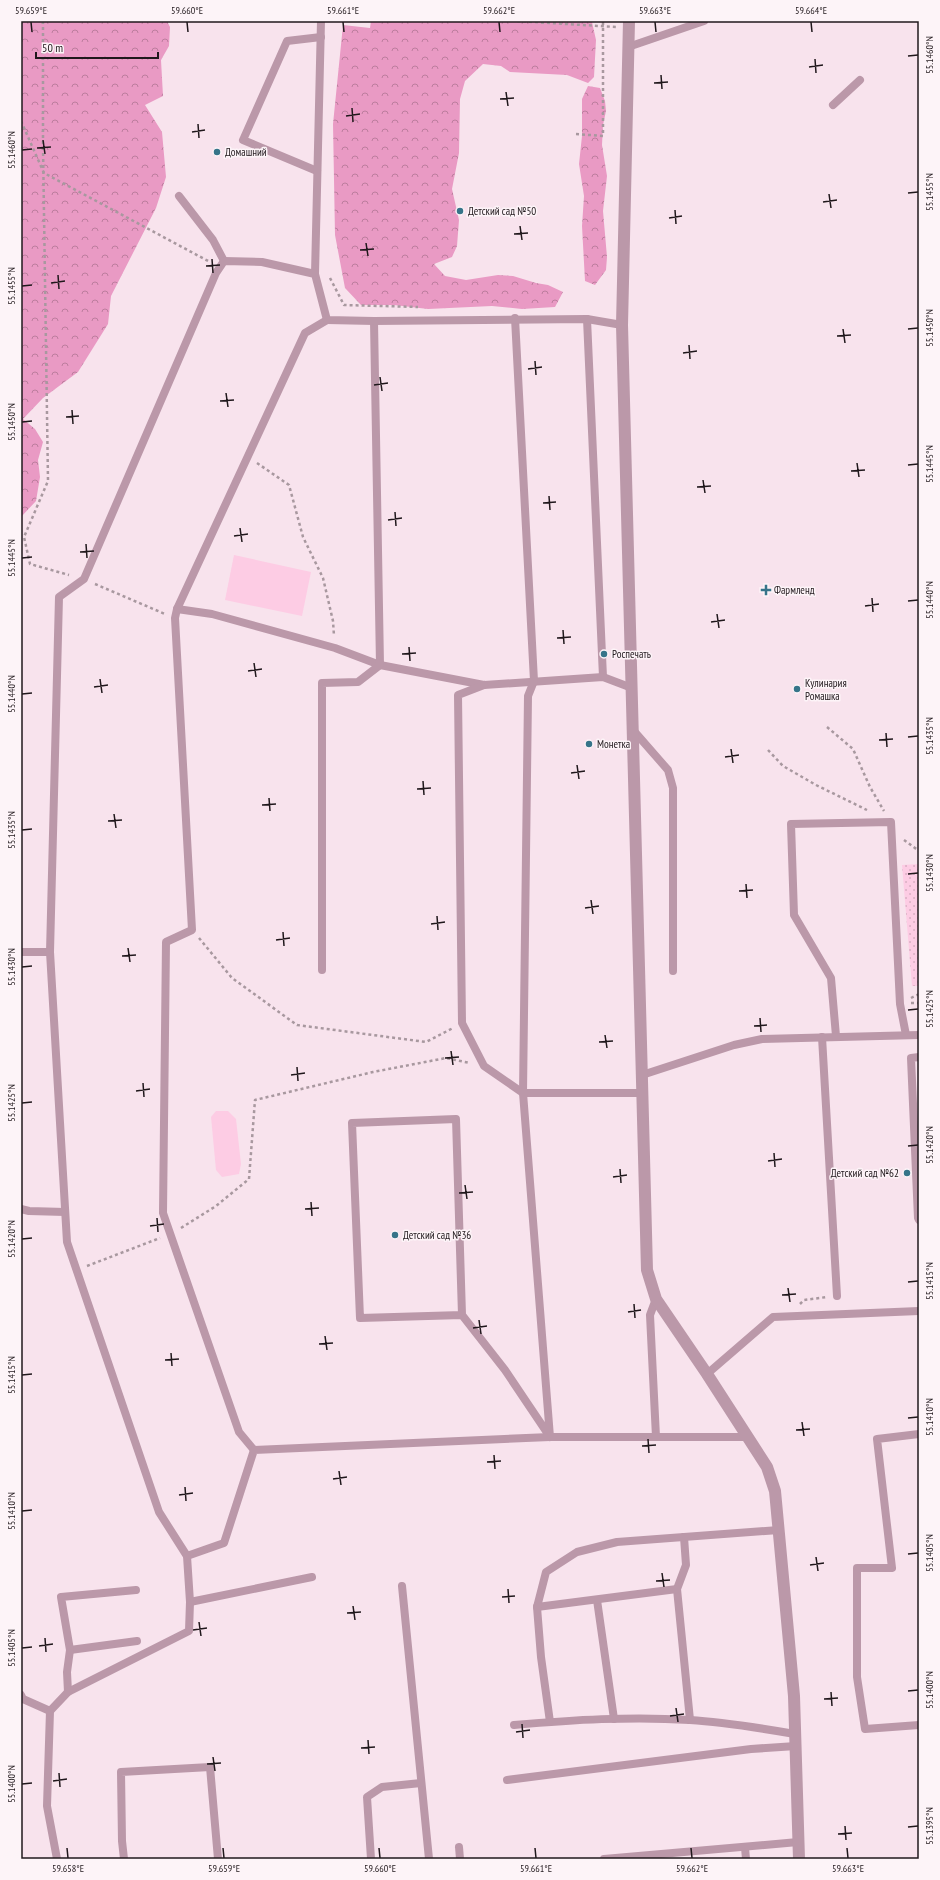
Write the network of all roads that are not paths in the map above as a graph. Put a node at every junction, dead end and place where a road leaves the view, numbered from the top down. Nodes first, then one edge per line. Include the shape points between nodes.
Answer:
1 (321, 21) edge
2 (704, 21) edge
3 (629, 25) edge
4 (320, 36) junction
5 (628, 48) junction
6 (860, 80) dead end
7 (833, 105) dead end
8 (317, 171) junction
9 (179, 196) dead end
10 (222, 264) junction
11 (314, 274) junction
12 (515, 318) junction
13 (588, 319) junction
14 (327, 320) junction
15 (374, 321) junction
16 (622, 325) junction
17 (177, 609) junction
18 (380, 665) junction
19 (603, 677) junction
20 (534, 681) junction
21 (484, 685) junction
22 (632, 688) junction
23 (633, 730) junction
24 (21, 952) edge
25 (50, 952) junction
26 (322, 970) dead end
27 (673, 971) dead end
28 (906, 1035) junction
29 (919, 1035) edge
30 (822, 1036) junction
31 (836, 1036) junction
32 (919, 1057) edge
33 (642, 1075) junction
34 (523, 1093) junction
35 (642, 1093) junction
36 (21, 1208) edge
37 (65, 1212) junction
38 (919, 1220) edge
39 (837, 1296) dead end
40 (656, 1299) junction
41 (919, 1311) edge
42 (462, 1315) junction
43 (707, 1374) junction
44 (919, 1434) edge
45 (550, 1437) junction
46 (656, 1437) junction
47 (747, 1437) junction
48 (254, 1450) junction
49 (778, 1530) junction
50 (684, 1537) junction
51 (187, 1556) junction
52 (312, 1577) dead end
53 (402, 1586) dead end
54 (677, 1589) junction
55 (136, 1590) dead end
56 (597, 1600) junction
57 (190, 1602) junction
58 (537, 1607) junction
59 (138, 1641) dead end
60 (70, 1650) junction
61 (68, 1692) junction
62 (21, 1695) edge
63 (50, 1711) junction
64 (614, 1718) junction
65 (690, 1720) junction
66 (550, 1722) junction
67 (514, 1725) dead end
68 (919, 1725) edge
69 (795, 1740) junction
70 (507, 1780) dead end
71 (421, 1783) junction
72 (798, 1842) junction
73 (459, 1847) dead end
74 (745, 1848) junction
75 (57, 1859) edge
76 (124, 1859) edge
77 (218, 1859) edge
78 (371, 1859) edge
79 (429, 1859) edge
80 (460, 1859) edge
81 (604, 1859) edge
82 (746, 1859) edge
83 (799, 1859) edge

1 - 4 lane
2 - 5 lane
3 - 5 street
4 - 8 lane
4 - 8 lane via 287,41 243,140
5 - 16 street
6 - 7 lane
8 - 11 lane
9 - 10 lane via 213,240
10 - 11 lane via 262,262
10 - 25 lane via 84,579 59,597
11 - 14 lane
12 - 13 lane
12 - 15 lane
12 - 20 lane
13 - 16 lane
13 - 19 lane
14 - 15 lane
14 - 17 lane via 305,333
15 - 18 lane
16 - 22 street
17 - 18 lane via 212,614 335,648
17 - 48 lane via 175,618 192,930 166,942 163,1213 239,1432
18 - 21 lane
18 - 26 lane via 358,682 322,684
19 - 20 lane
19 - 22 lane
20 - 21 lane
20 - 34 lane via 528,696
21 - 34 lane via 458,695 462,1023 484,1066
22 - 23 street
23 - 27 lane via 668,770 673,788
23 - 33 street
24 - 25 lane
25 - 37 lane
28 - 29 lane
28 - 31 lane
28 - 31 lane via 900,1004 891,822 791,824 794,915 831,978
30 - 31 lane
30 - 33 lane via 755,1040
30 - 39 lane
32 - 38 lane via 911,1058
33 - 35 street
34 - 35 lane
34 - 45 lane
35 - 40 street via 647,1270
36 - 37 lane
37 - 51 lane via 67,1242 159,1512
40 - 43 street
40 - 46 lane via 650,1315
41 - 43 lane via 773,1317
42 - 42 lane via 456,1119 352,1123 360,1318
42 - 45 lane via 505,1370
43 - 47 street
44 - 68 lane via 877,1439 892,1568 857,1568 857,1677 865,1729
45 - 46 lane
45 - 48 lane
46 - 47 lane
47 - 49 street via 767,1467 775,1491
48 - 51 lane via 224,1543
49 - 50 lane
49 - 69 street via 794,1696
50 - 54 lane via 686,1565
50 - 58 lane via 617,1542 576,1552 546,1572
51 - 57 lane
52 - 57 lane
53 - 71 lane
54 - 56 lane
54 - 65 lane
55 - 60 lane via 61,1597
56 - 58 lane
56 - 64 lane
57 - 61 lane via 189,1630
58 - 66 lane
59 - 60 lane
60 - 61 lane
61 - 63 lane
62 - 63 lane via 23,1699
63 - 75 lane via 47,1806
64 - 65 lane
64 - 66 lane
65 - 69 lane via 750,1726
66 - 67 lane
69 - 70 lane via 751,1749
69 - 72 street
71 - 78 lane via 382,1787 367,1797
71 - 79 lane
72 - 74 lane
72 - 83 street
73 - 80 lane
74 - 81 lane
74 - 82 lane
76 - 77 lane via 121,1772 210,1767

